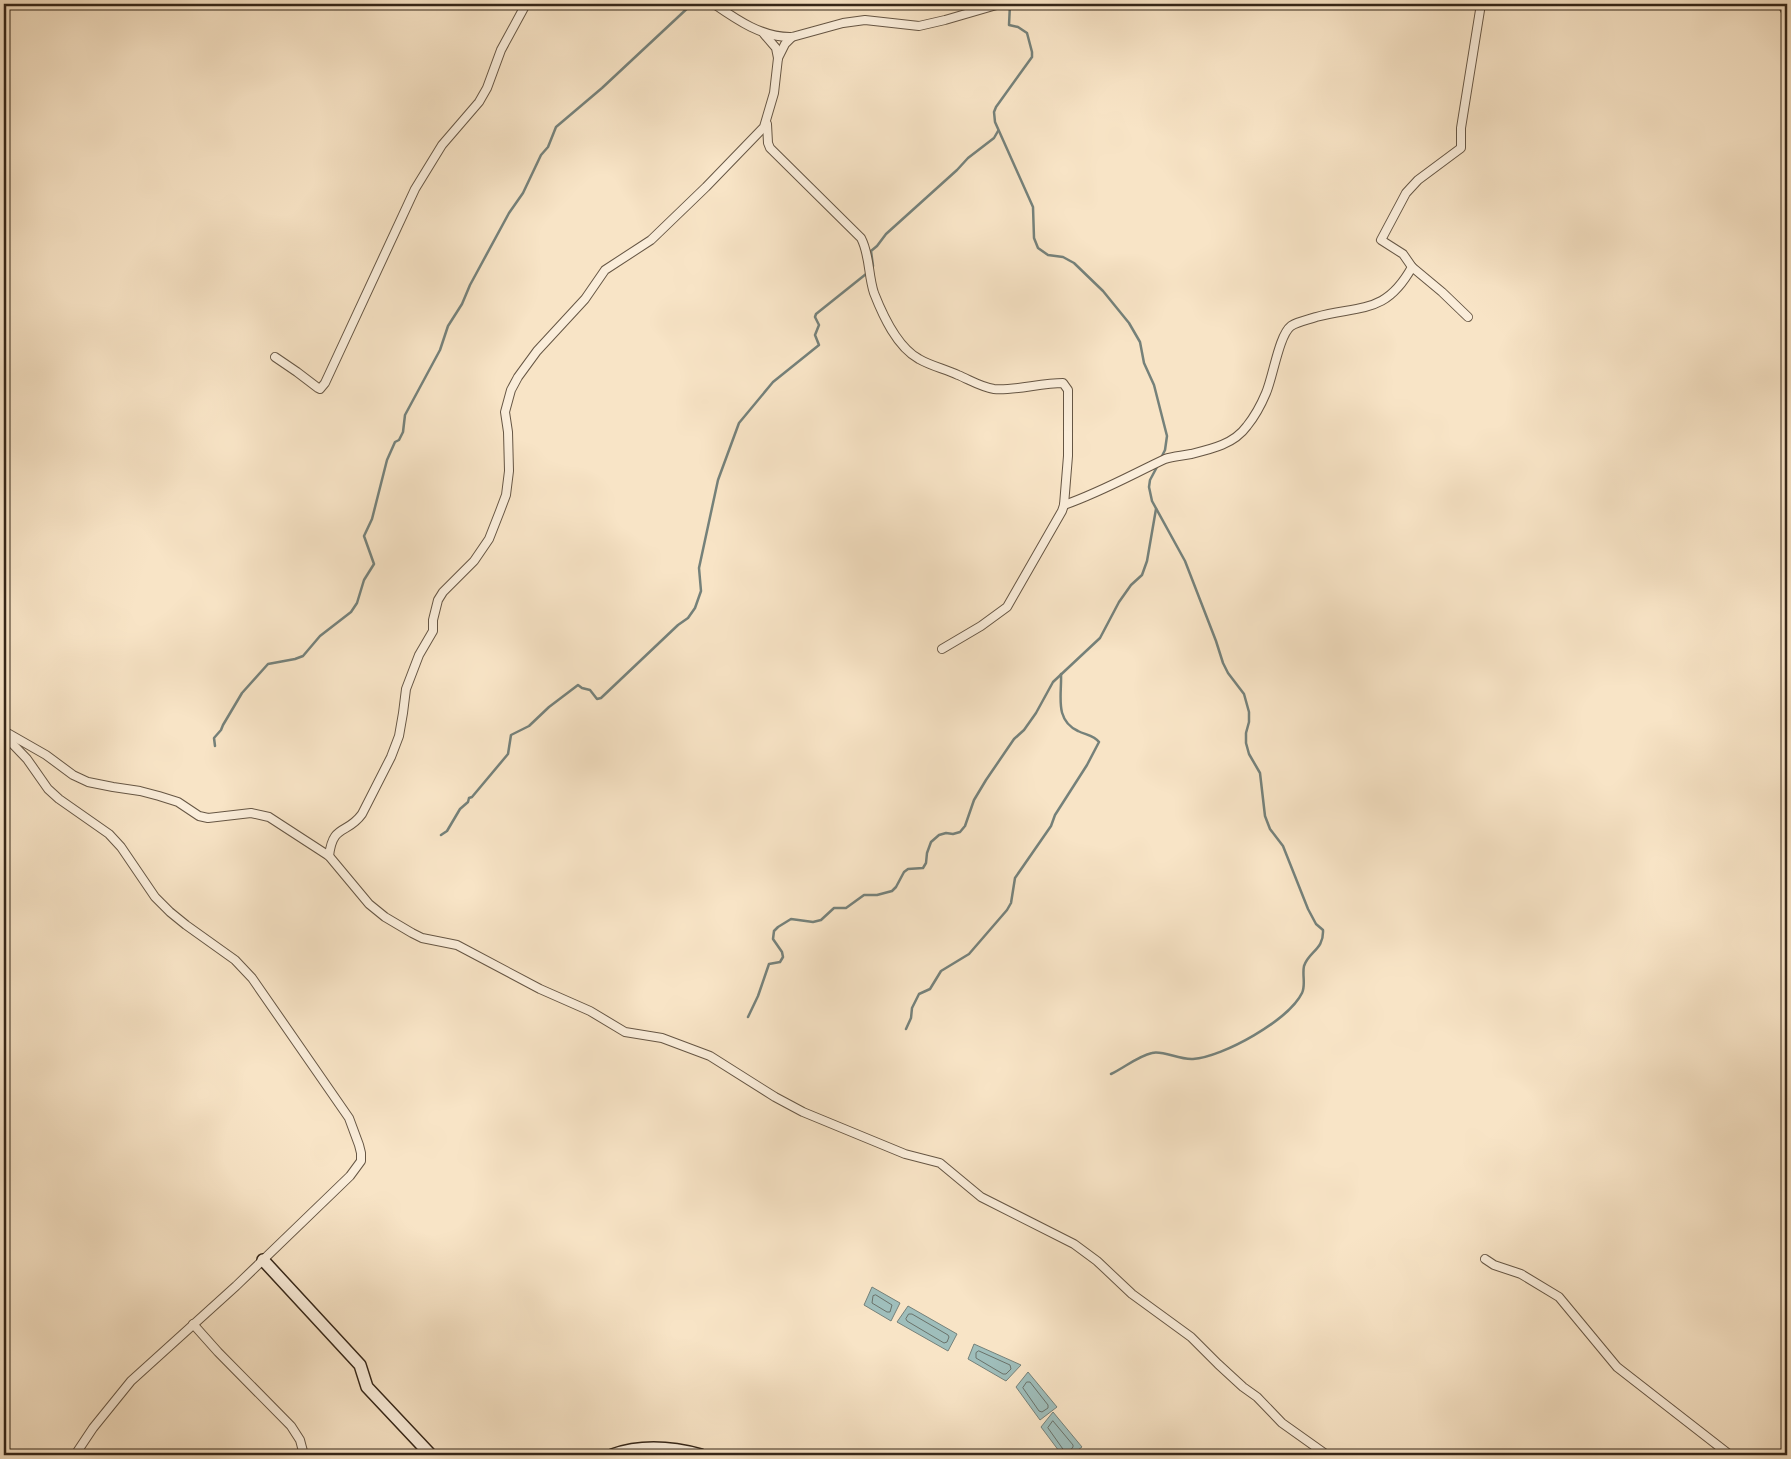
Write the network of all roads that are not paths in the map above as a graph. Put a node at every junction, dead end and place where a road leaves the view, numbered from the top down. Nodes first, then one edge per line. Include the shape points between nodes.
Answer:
1 (526, 4) edge
2 (714, 4) edge
3 (1000, 4) edge
4 (1481, 4) edge
5 (1718, 4) edge
6 (1749, 4) edge
7 (1782, 4) edge
8 (1787, 14) edge
9 (762, 32) junction
10 (792, 37) junction
11 (778, 58) junction
12 (767, 121) junction
13 (1412, 267) junction
14 (1468, 317) dead end
15 (274, 358) dead end
16 (1064, 505) junction
17 (942, 649) dead end
18 (4, 731) edge
19 (4, 735) edge
20 (328, 856) junction
21 (1486, 1259) dead end
22 (263, 1260) junction
23 (193, 1324) junction
24 (75, 1455) edge
25 (304, 1455) edge
26 (431, 1455) edge
27 (612, 1455) edge
28 (701, 1455) edge
29 (1327, 1455) edge
30 (1730, 1455) edge

1 - 15 street via 501,50 479,102 442,145 415,189 325,383 320,389
2 - 9 street
3 - 10 street via 919,26 865,20
4 - 13 street via 1461,128 1461,148 1406,193 1381,240 1403,254
5 - 6 street
7 - 8 street
9 - 10 street
9 - 11 street via 776,48
10 - 11 street
11 - 12 street
12 - 16 street via 770,148 861,238 874,293 891,328 908,351 918,359 993,389 1047,383 1063,383 1067,387 1069,411
12 - 20 street via 733,160 651,240 605,270 585,299 536,351 518,378 505,412 508,483 490,539 438,600 433,631 419,655 406,689 400,728 391,757 362,814 334,837
13 - 14 street
13 - 16 street via 1399,287 1380,302 1290,327 1260,406 1233,440 1167,458
16 - 17 street via 1007,607
18 - 20 street via 88,782 159,796 208,818 251,814 269,817
19 - 22 street via 27,759 48,789 109,834 155,897 170,912 244,968 349,1118 361,1153 358,1167
20 - 29 street via 369,904 412,934 458,945 625,1032 662,1038 710,1056 803,1112 905,1154 940,1164 981,1197 1074,1244 1132,1294 1191,1337 1282,1423
21 - 30 street via 1521,1274 1559,1297 1617,1367
22 - 23 street
22 - 26 street via 360,1365 367,1386
23 - 24 street via 130,1381
23 - 25 street via 294,1430
27 - 28 street via 645,1449 671,1449

